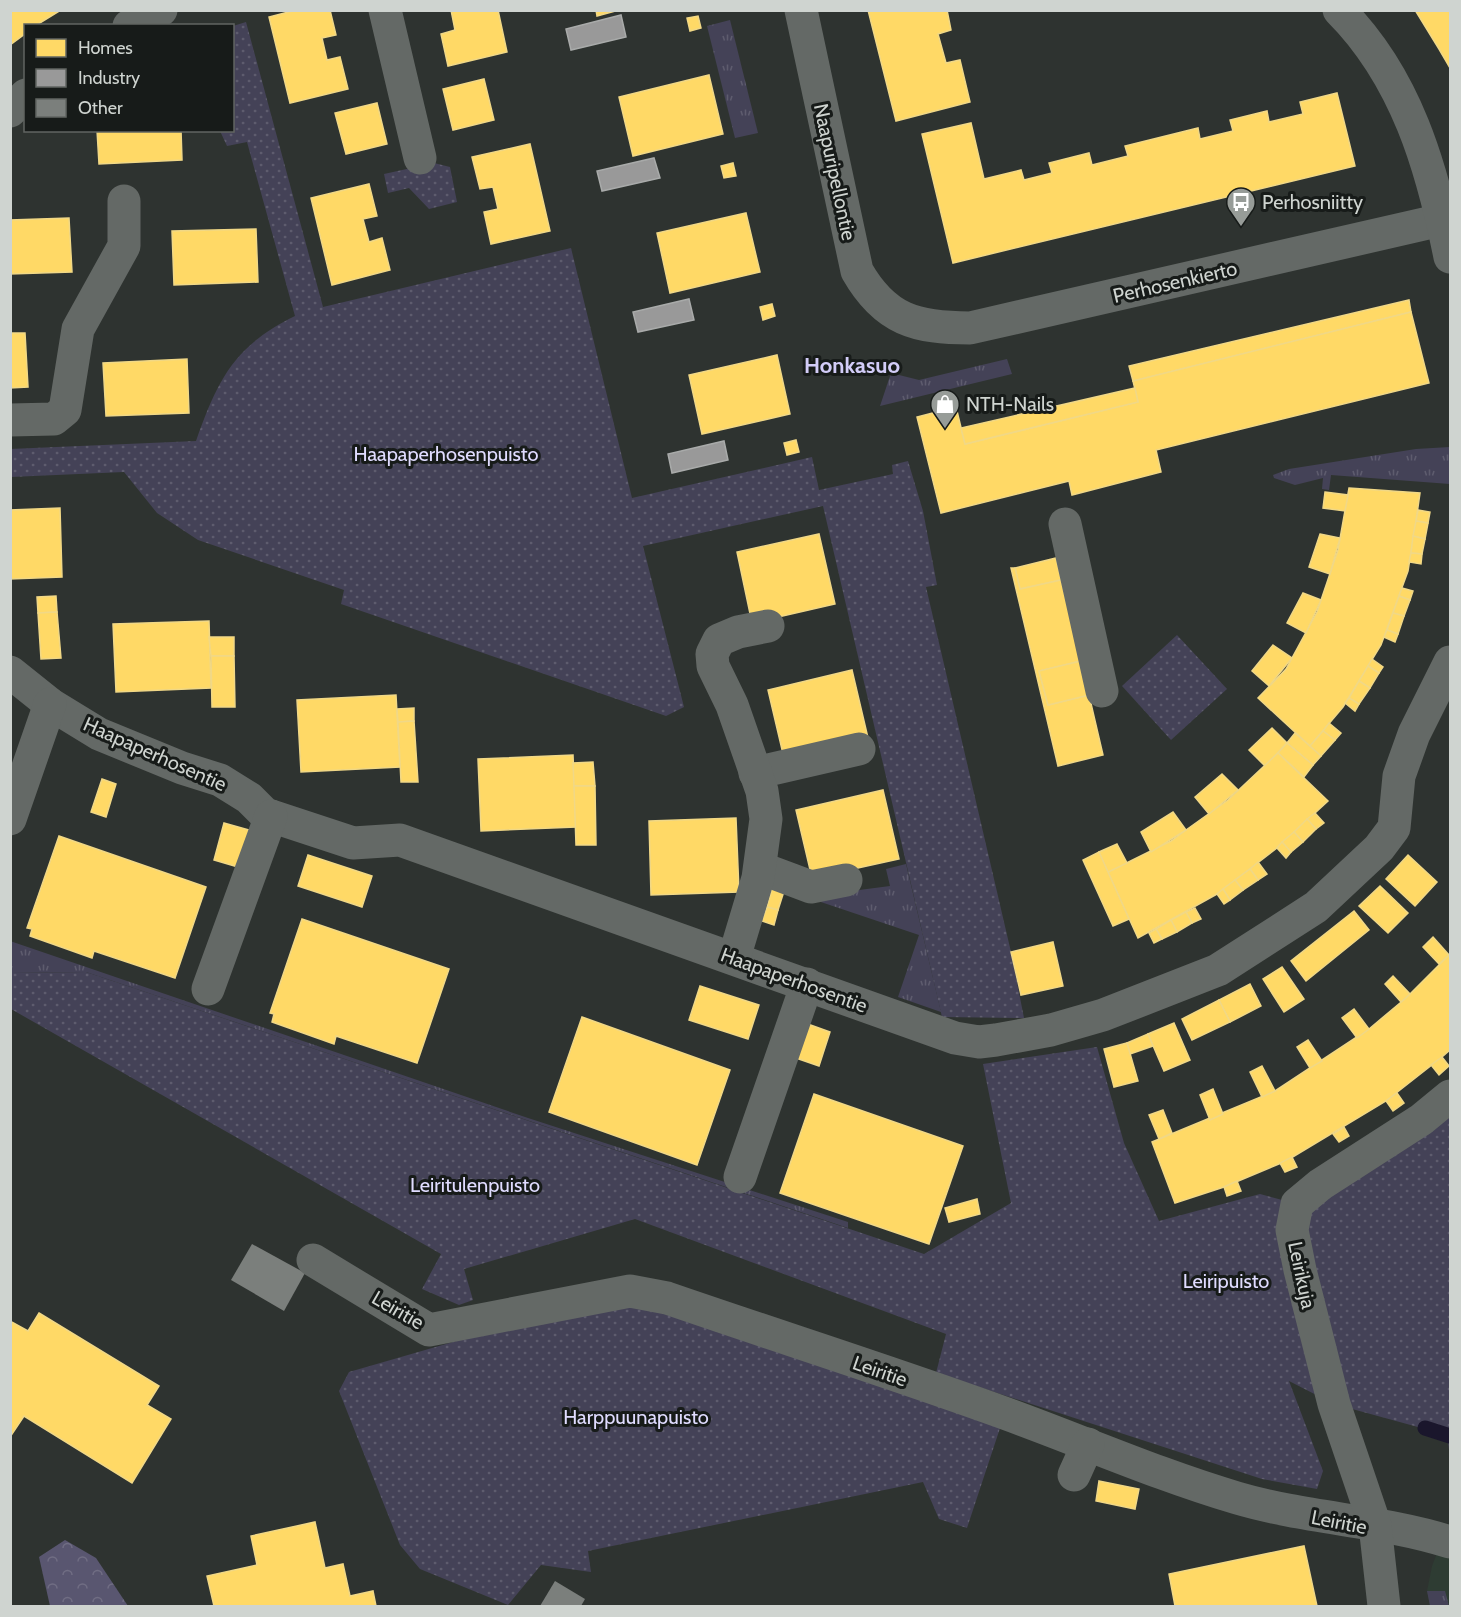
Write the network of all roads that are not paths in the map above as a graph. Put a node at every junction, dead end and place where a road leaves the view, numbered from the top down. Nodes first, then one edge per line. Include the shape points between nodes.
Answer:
1 (161, 10) edge
2 (385, 10) edge
3 (801, 10) edge
4 (1339, 10) edge
5 (133, 24) edge
6 (24, 97) edge
7 (10, 111) edge
8 (420, 158) dead end
9 (124, 201) dead end
10 (1447, 219) edge
11 (1450, 257) edge
12 (899, 317) joint
13 (10, 420) edge
14 (1065, 524) dead end
15 (768, 626) dead end
16 (10, 672) edge
17 (1446, 682) edge
18 (1101, 691) dead end
19 (50, 704) junction
20 (859, 748) dead end
21 (755, 773) junction
22 (271, 816) junction
23 (10, 819) edge
24 (760, 868) junction
25 (846, 880) dead end
26 (734, 958) junction
27 (807, 984) junction
28 (208, 989) dead end
29 (1450, 1096) edge
30 (740, 1177) dead end
31 (313, 1260) dead end
32 (1088, 1444) junction
33 (1074, 1475) dead end
34 (1375, 1525) junction
35 (1450, 1542) edge
36 (1384, 1606) edge

1 - 5 street
2 - 8 street
3 - 12 street, Naapuripellontie via 856,271 879,303
4 - 10 street via 1364,36 1387,70 1410,116
6 - 7 street
9 - 13 street via 124,246 78,329 65,410 54,419
10 - 11 street
10 - 12 street, Perhosenkierto via 970,328 935,328
14 - 18 street
15 - 21 street via 719,640 711,654
16 - 19 street, Haapaperhosentie
17 - 27 street, Haapaperhosentie via 1414,734 1399,776 1394,828 1379,848 1316,907 1203,977 1095,1018 979,1042 955,1038
19 - 22 street, Haapaperhosentie via 99,734 220,780
19 - 23 street
20 - 21 street
21 - 24 street via 766,819
22 - 26 street, Haapaperhosentie via 352,843 400,840
22 - 28 street
24 - 25 street via 811,887
24 - 26 street
26 - 27 street, Haapaperhosentie
27 - 30 street
29 - 34 street, Leirikuja via 1297,1204 1292,1230 1334,1404
31 - 32 street, Leiritie via 429,1330 630,1292 667,1298
32 - 33 street
32 - 34 street, Leiritie via 1238,1499 1326,1519
34 - 35 street
34 - 36 street, Leiritie

